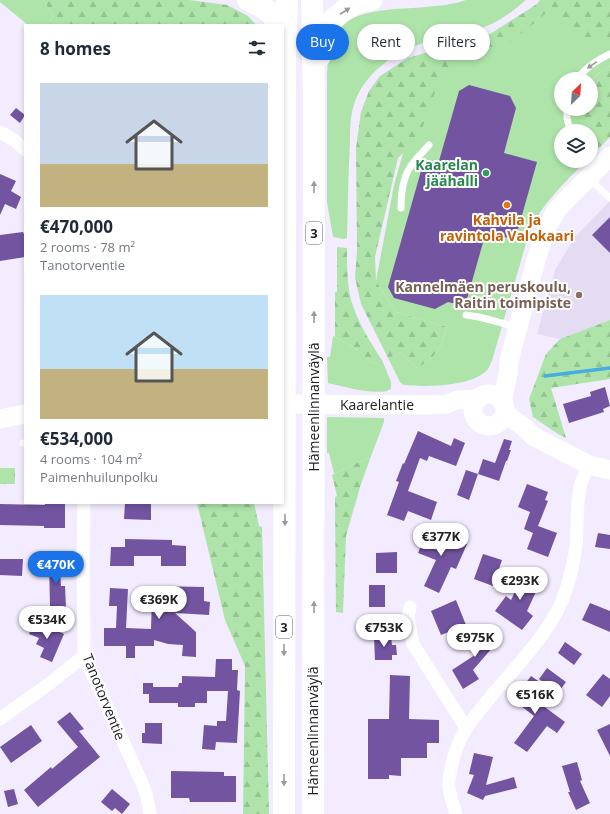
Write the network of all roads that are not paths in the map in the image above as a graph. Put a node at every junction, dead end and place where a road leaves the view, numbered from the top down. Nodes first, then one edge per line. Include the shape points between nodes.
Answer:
1 (248, 0) edge
2 (287, 0) edge
3 (312, 0) edge
4 (366, 0) edge
5 (371, 0) edge
6 (277, 24) edge
7 (284, 49) edge
8 (610, 54) edge
9 (583, 72) edge
10 (314, 96) junction
11 (0, 132) edge
12 (429, 145) dead end
13 (24, 149) edge
14 (596, 168) edge
15 (597, 168) edge
16 (610, 198) edge
17 (401, 208) dead end
18 (466, 316) dead end
19 (517, 327) junction
20 (509, 361) junction
21 (284, 404) edge
22 (479, 404) junction
23 (501, 413) junction
24 (24, 414) edge
25 (0, 419) edge
26 (589, 464) junction
27 (610, 470) edge
28 (84, 504) edge
29 (410, 606) dead end
30 (84, 656) junction
31 (0, 718) edge
32 (466, 728) junction
33 (150, 814) edge
34 (284, 814) edge
35 (313, 814) edge
36 (456, 814) edge

1 - 6 highway via 264,8
2 - 7 highway, Hämeenlinnanväylä / 3
3 - 10 highway, Hämeenlinnanväylä / 3
4 - 5 highway
10 -> 4 highway via 323,37 328,27 346,9
7 -> 34 highway, Hämeenlinnanväylä / 3
8 -> 9 lane
35 -> 10 highway, Hämeenlinnanväylä / 3
11 - 13 street
12 - 17 lane via 407,172
14 - 19 main road via 556,211 547,228
15 - 16 lane
18 - 19 lane
19 - 20 main road
20 - 22 main road
20 - 23 main road
21 - 22 main road, Kaarelantie via 447,404 468,412
22 - 23 main road via 492,395 498,398
22 - 23 main road via 477,421 482,425 488,426
23 - 26 main road via 524,427 533,436
24 - 25 main road
26 - 27 main road
26 - 32 street via 580,490 574,558 562,601 529,652
28 - 30 street, Tanotorventie
29 - 32 street via 408,618 412,644
30 - 31 street
30 - 33 street, Tanotorventie via 142,783
32 - 36 street via 452,758 450,773 449,787

